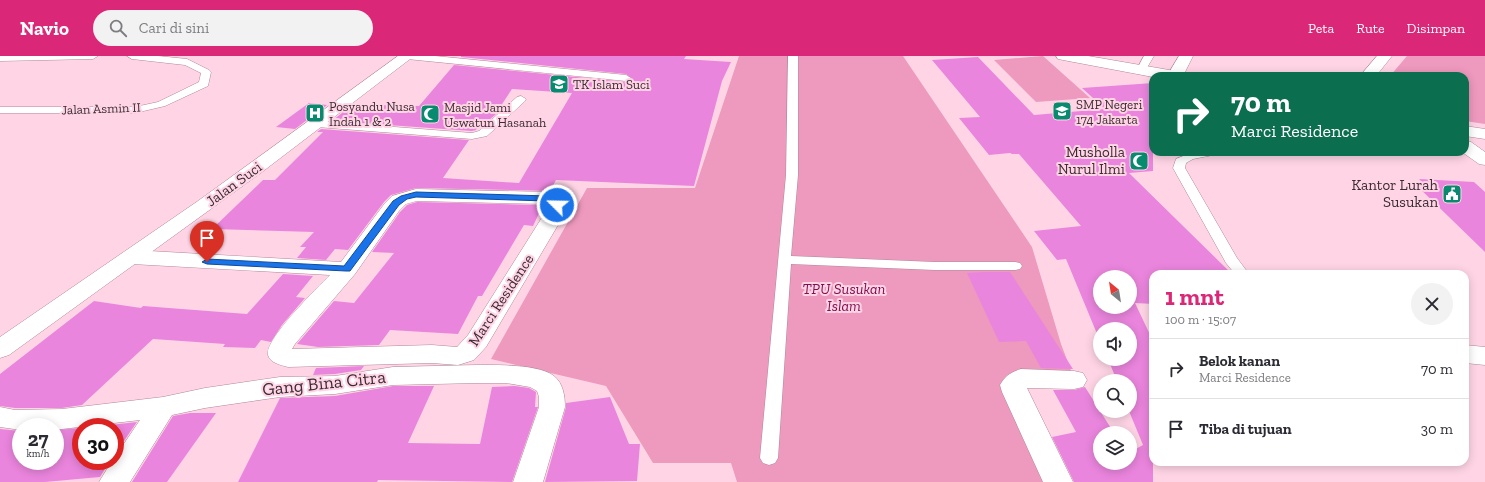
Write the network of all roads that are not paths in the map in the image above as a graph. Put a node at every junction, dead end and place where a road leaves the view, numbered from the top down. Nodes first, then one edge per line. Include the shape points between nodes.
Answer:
1 (93, 56) edge
2 (132, 56) edge
3 (407, 56) edge
4 (793, 56) edge
5 (1063, 56) edge
6 (1186, 56) edge
7 (1385, 56) edge
8 (0, 58) edge
9 (10, 59) junction
10 (1145, 63) edge
11 (0, 65) edge
12 (1166, 72) edge
13 (1177, 72) edge
14 (1371, 72) edge
15 (626, 78) dead end
16 (521, 99) dead end
17 (0, 110) edge
18 (317, 124) junction
19 (1469, 132) edge
20 (1485, 134) edge
21 (1469, 149) edge
22 (1190, 156) edge
23 (1485, 160) edge
24 (132, 257) junction
25 (784, 260) junction
26 (1015, 266) dead end
27 (346, 269) junction
28 (1239, 270) edge
29 (0, 349) edge
30 (1469, 354) edge
31 (367, 356) junction
32 (1485, 356) edge
33 (1074, 380) dead end
34 (356, 382) junction
35 (163, 407) junction
36 (0, 417) edge
37 (769, 458) dead end
38 (114, 482) edge
39 (528, 482) edge
40 (1058, 482) edge

1 - 9 lane
2 - 17 lane, Jalan Asmin II via 187,62 206,72 204,84 161,104 135,110
3 - 15 lane
3 - 18 street, Jalan Suci
4 - 25 lane via 792,175
5 - 10 street
6 - 13 street
7 - 14 street
8 - 9 lane
9 - 11 lane
10 - 12 street
16 - 18 lane via 483,134 472,136
18 - 24 street, Jalan Suci
19 - 20 street
21 - 23 street
22 - 28 lane via 1180,161 1179,168
24 - 27 street
24 - 29 street, Jalan Suci
25 - 26 lane via 935,266
25 - 37 lane
27 - 31 street, Marci Residence via 285,339 280,348 280,355 288,358
27 - 31 street, Marci Residence via 392,207 399,200 409,196 548,198 557,202 558,208 477,342 465,354
30 - 32 street
31 - 34 street
33 - 40 street via 1021,378 1014,385
34 - 35 street, Gang Bina Citra via 280,387
34 - 39 street, Gang Bina Citra via 393,376 477,374 524,376 544,382 552,397 552,407
35 - 36 street, Gang Bina Citra via 47,420 15,420
35 - 38 street

